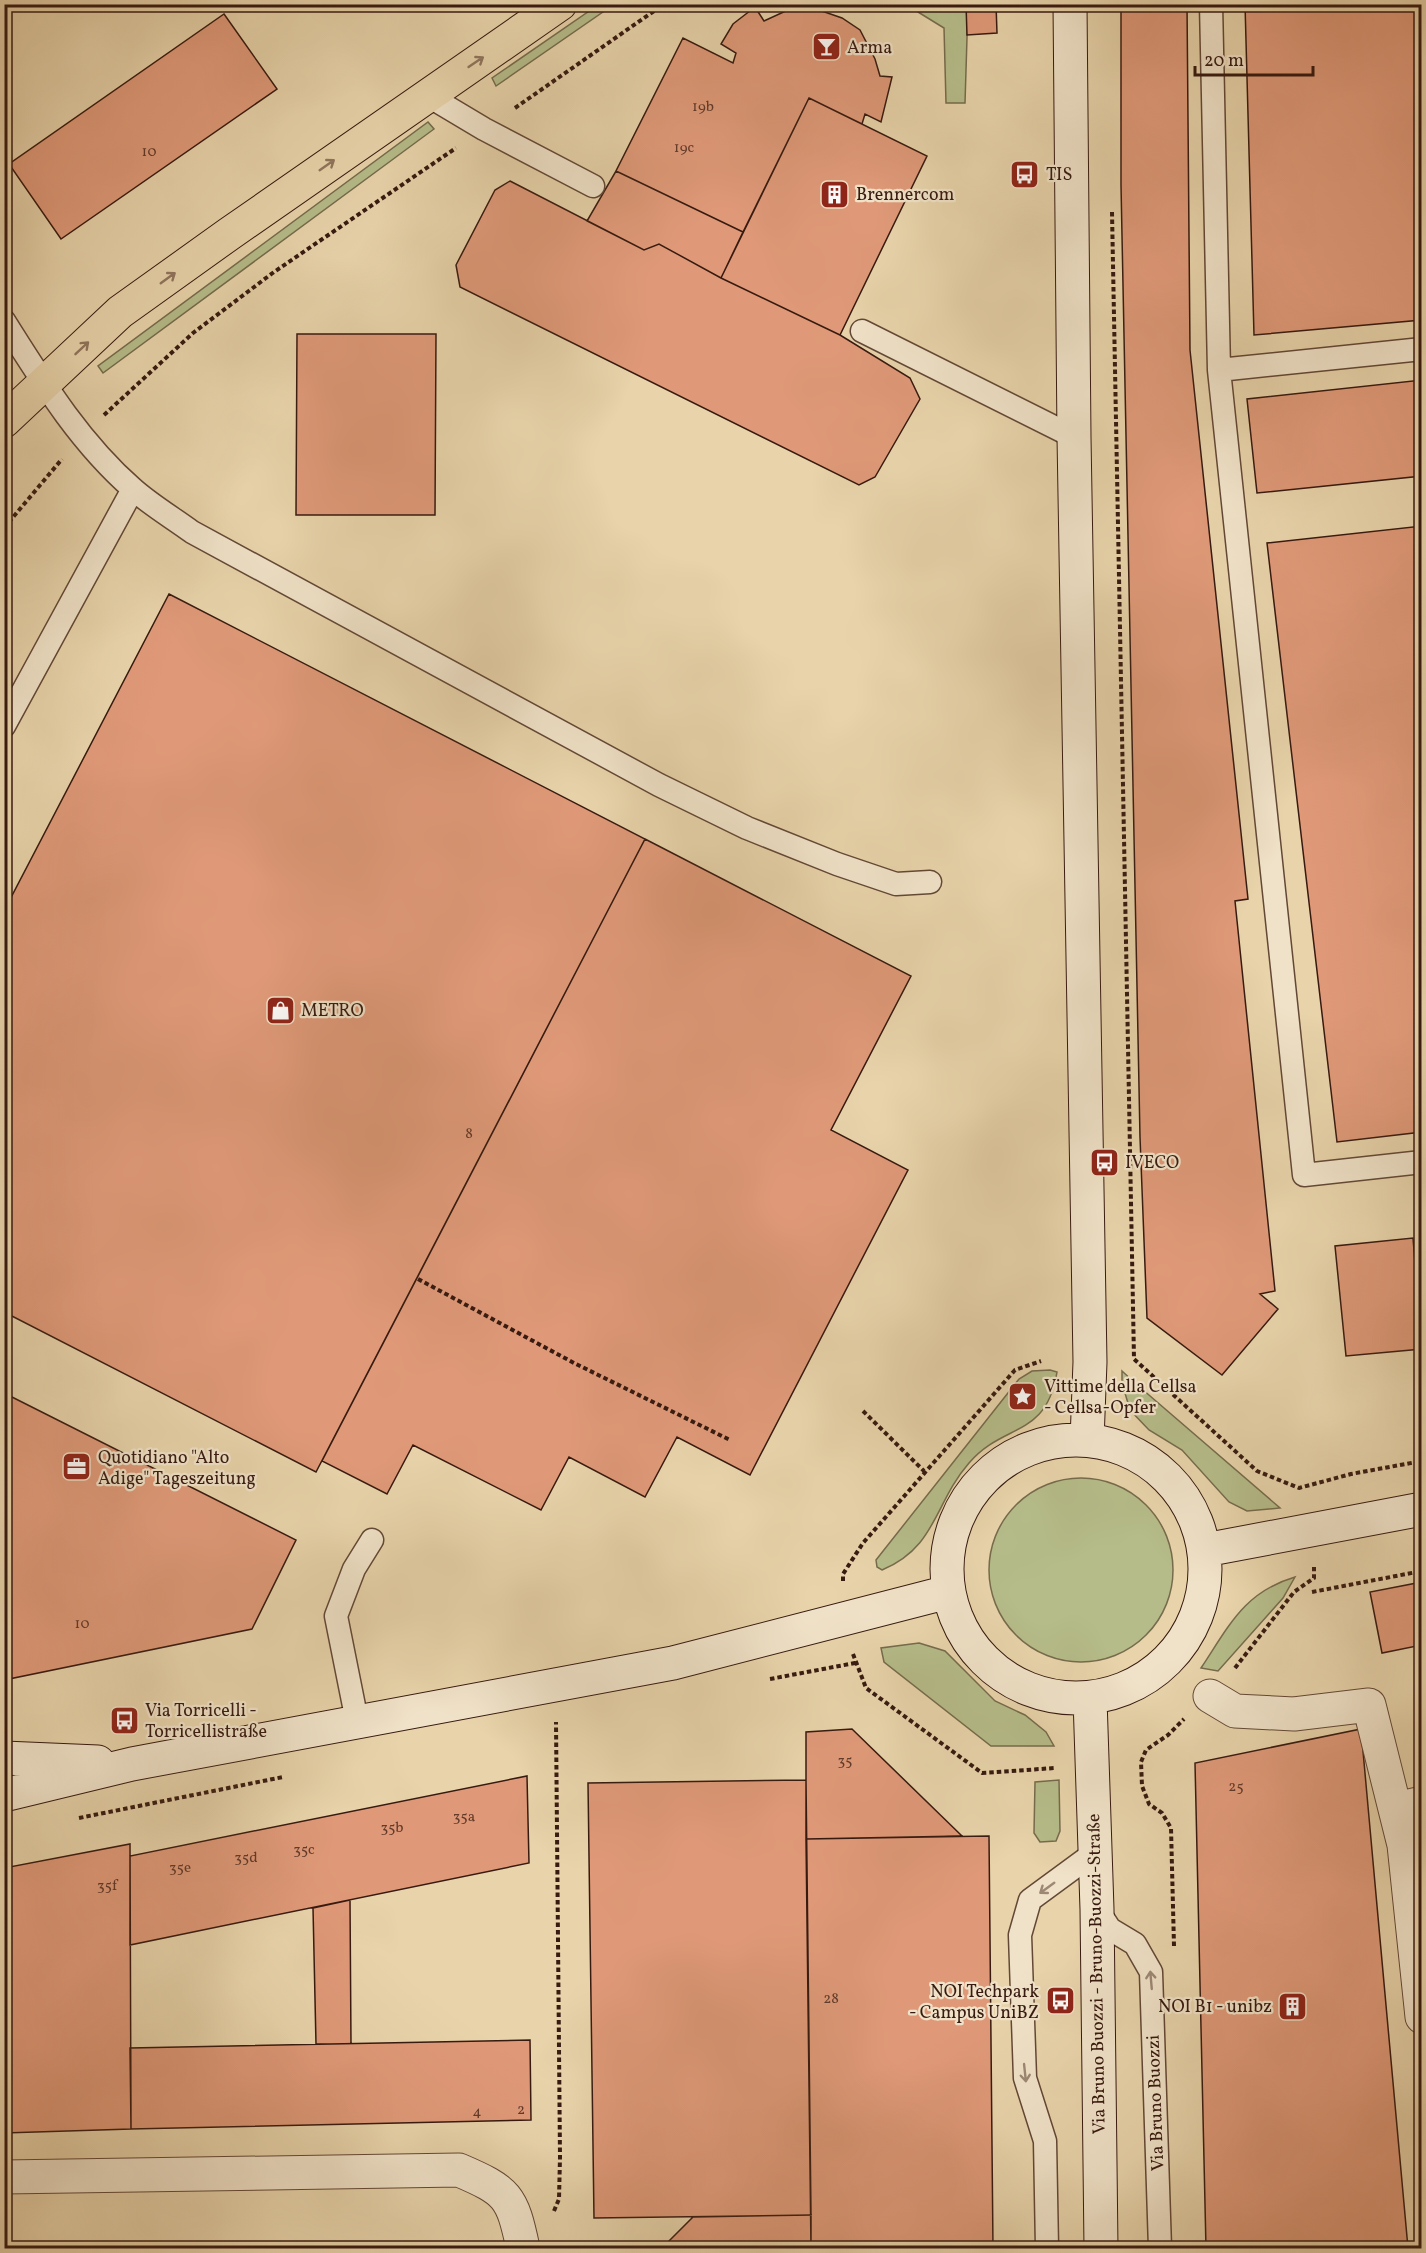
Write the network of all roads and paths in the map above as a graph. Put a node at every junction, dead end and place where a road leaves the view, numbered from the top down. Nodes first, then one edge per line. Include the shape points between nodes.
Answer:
1 (560, 4) edge
2 (664, 4) edge
3 (1070, 4) edge
4 (1211, 4) edge
5 (427, 95) junction
6 (484, 129) junction
7 (593, 186) dead end
8 (1112, 207) dead end
9 (4, 321) edge
10 (862, 331) dead end
11 (1422, 349) edge
12 (1219, 370) junction
13 (44, 384) junction
14 (4, 403) edge
15 (4, 421) edge
16 (81, 435) junction
17 (1074, 436) junction
18 (133, 489) junction
19 (4, 528) edge
20 (4, 726) edge
21 (930, 882) dead end
22 (1422, 1162) edge
23 (418, 1279) dead end
24 (1041, 1361) dead end
25 (863, 1411) dead end
26 (730, 1440) dead end
27 (1087, 1440) junction
28 (1422, 1461) edge
29 (924, 1471) junction
30 (1422, 1509) edge
31 (372, 1540) dead end
32 (1205, 1550) junction
33 (1422, 1571) edge
34 (843, 1574) dead end
35 (948, 1592) junction
36 (1312, 1592) dead end
37 (855, 1663) dead end
38 (1210, 1695) dead end
39 (1090, 1699) junction
40 (357, 1721) junction
41 (556, 1721) dead end
42 (4, 1758) edge
43 (1141, 1762) dead end
44 (132, 1764) junction
45 (1036, 1769) dead end
46 (4, 1777) edge
47 (4, 1796) edge
48 (1408, 1806) edge
49 (1171, 1828) dead end
50 (1094, 1853) junction
51 (1416, 1907) edge
52 (1097, 1909) junction
53 (1422, 2017) edge
54 (4, 2177) edge
55 (550, 2220) dead end
56 (523, 2248) edge
57 (1047, 2248) edge
58 (1101, 2248) edge
59 (1160, 2248) edge

5 -> 1 main road
2 - 6 path
3 - 17 main road
4 - 12 lane
5 - 6 lane
13 -> 5 main road via 120,312
6 - 7 lane
6 - 16 path via 193,333
8 - 28 path via 1134,1359 1257,1471 1299,1488
9 - 13 lane
10 - 17 lane
11 - 12 lane
12 - 22 lane via 1304,1175
13 - 14 main road
13 - 15 main road
13 - 16 lane
16 - 18 lane
16 - 19 path
17 - 27 main road via 1090,1362
18 - 20 lane
18 - 21 lane via 192,532 658,785 747,828 837,864 896,884
23 - 26 path via 574,1363
24 - 29 path via 1015,1370
25 - 29 path
27 - 32 main road via 1129,1450 1166,1474 1192,1509
27 - 35 main road via 1040,1445 998,1466 966,1501 948,1544
29 - 34 path via 863,1543
30 - 32 main road
31 - 40 lane via 354,1569 336,1616
32 - 39 main road via 1202,1602 1179,1649 1139,1683
33 - 36 path
35 - 39 main road via 960,1628 983,1660 1014,1684 1051,1696
35 - 40 main road via 673,1663
37 - 45 path via 866,1688 982,1773
38 - 48 main road via 1235,1711 1294,1714 1369,1705
39 - 50 main road, Via Bruno Buozzi - Bruno-Buozzi-Straße
40 - 44 main road
41 - 55 path via 560,2157 559,2199
42 - 44 main road
43 - 49 path via 1142,1786 1149,1804 1162,1813
44 - 46 main road
44 - 47 main road
48 - 51 main road via 1404,1845
50 - 52 main road, Via Bruno Buozzi - Bruno-Buozzi-Straße
50 -> 57 lane via 1030,1900 1020,1935 1025,2078 1045,2141
51 - 53 main road
52 - 58 main road, Via Bruno Buozzi - Bruno-Buozzi-Straße
59 -> 52 lane, Via Bruno Buozzi via 1151,1972 1136,1944 1110,1929
54 - 56 main road via 459,2170 505,2194 517,2220

